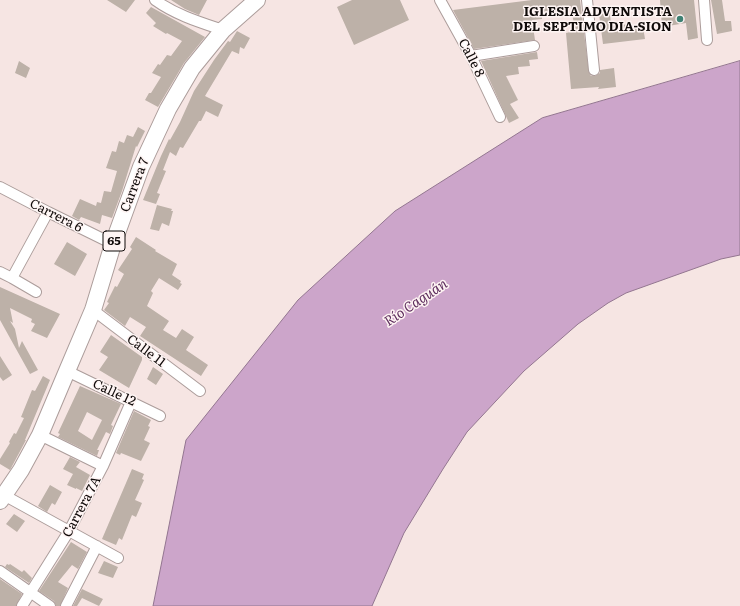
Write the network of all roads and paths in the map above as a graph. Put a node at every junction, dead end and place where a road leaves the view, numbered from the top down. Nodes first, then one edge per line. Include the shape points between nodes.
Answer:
1 (155, 0) edge
2 (440, 0) edge
3 (587, 0) edge
4 (704, 0) edge
5 (251, 1) edge
6 (223, 30) junction
7 (707, 40) dead end
8 (534, 46) dead end
9 (471, 56) junction
10 (594, 70) dead end
11 (500, 117) dead end
12 (0, 187) edge
13 (48, 212) junction
14 (113, 244) junction
15 (0, 272) edge
16 (12, 278) junction
17 (36, 292) dead end
18 (93, 310) junction
19 (67, 371) junction
20 (200, 391) dead end
21 (131, 402) junction
22 (160, 416) dead end
23 (40, 435) junction
24 (103, 466) junction
25 (1, 496) edge
26 (69, 531) junction
27 (97, 546) junction
28 (118, 558) dead end
29 (0, 571) edge
30 (31, 593) junction
31 (22, 606) edge
32 (50, 606) edge
33 (66, 606) edge

1 - 6 street via 192,20
2 - 9 street, Calle 8
3 - 10 street
4 - 7 street
5 - 6 main road, Carrera 7 / 65
6 - 14 main road, Carrera 7 / 65 via 192,68 168,110 141,167
8 - 9 street
9 - 11 street, Calle 8
12 - 13 street, Carrera 6
13 - 14 street, Carrera 6
13 - 16 street
14 - 18 main road, Carrera 7 / 65
15 - 16 street
16 - 17 street
18 - 19 main road, Carrera 7 / 65
18 - 20 street, Calle 11
19 - 21 street, Calle 12
19 - 23 main road, Carrera 7 / 65
21 - 22 street, Calle 12
21 - 24 street, Carrera 7A
23 - 24 street
23 - 25 main road, Carrera 7 / 65 via 21,470
24 - 26 street, Carrera 7A
25 - 26 street
26 - 27 street
26 - 30 street, Carrera 7A
27 - 28 street
27 - 33 street
29 - 30 street
30 - 31 street, Carrera 7A
30 - 32 street

